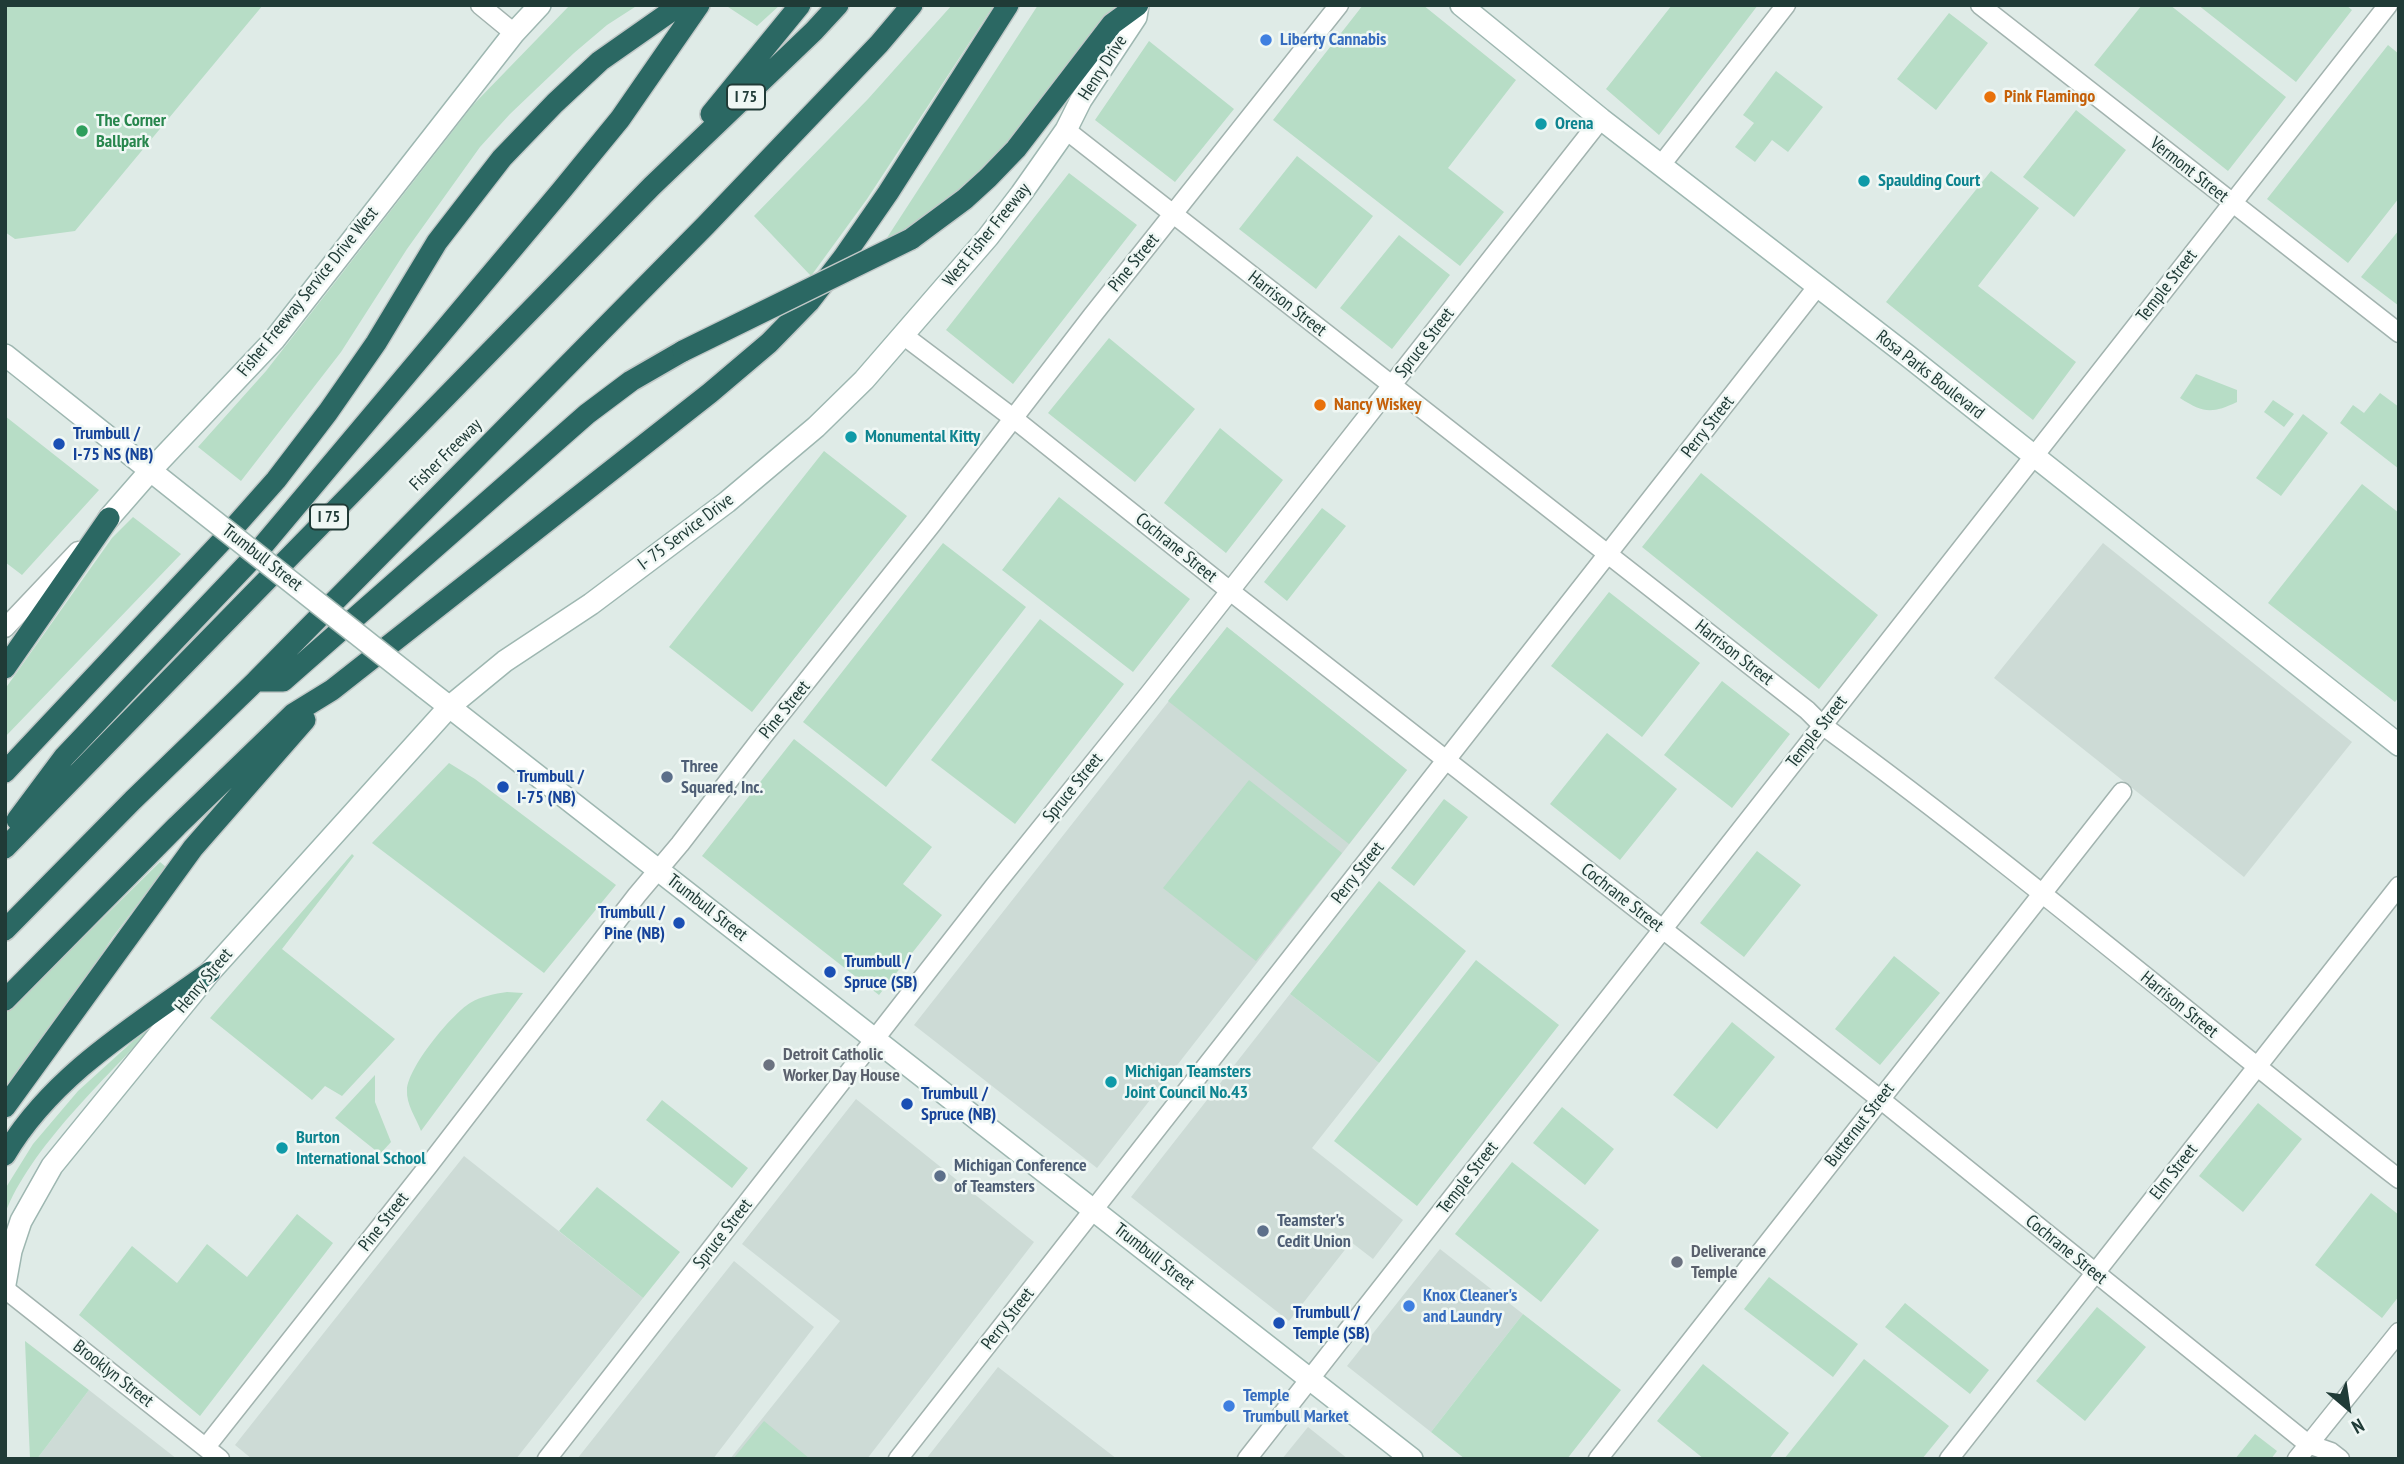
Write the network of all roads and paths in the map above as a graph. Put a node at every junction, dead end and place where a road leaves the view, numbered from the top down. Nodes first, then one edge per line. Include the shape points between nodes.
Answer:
1 (480, 5) edge
2 (540, 5) edge
3 (680, 5) edge
4 (699, 5) edge
5 (800, 5) edge
6 (838, 5) edge
7 (912, 5) edge
8 (1008, 5) edge
9 (1138, 5) edge
10 (1339, 5) edge
11 (1461, 5) edge
12 (1786, 5) edge
13 (1980, 5) edge
14 (2388, 5) edge
15 (514, 33) junction
16 (1601, 119) junction
17 (1066, 130) junction
18 (1661, 165) junction
19 (652, 187) junction
20 (2231, 204) junction
21 (1173, 214) junction
22 (1817, 286) junction
23 (2399, 333) edge
24 (904, 335) junction
25 (7, 360) edge
26 (1391, 385) junction
27 (1013, 418) junction
28 (2032, 457) junction
29 (150, 471) junction
30 (109, 518) junction
31 (1608, 554) junction
32 (1230, 591) junction
33 (5, 628) edge
34 (5, 668) edge
35 (256, 681) junction
36 (332, 690) junction
37 (449, 707) junction
38 (1822, 725) junction
39 (2399, 745) edge
40 (1446, 760) junction
41 (5, 772) edge
42 (2122, 792) dead end
43 (5, 835) edge
44 (5, 848) edge
45 (659, 870) junction
46 (2399, 886) edge
47 (2042, 894) junction
48 (1663, 929) junction
49 (5, 930) edge
50 (210, 972) junction
51 (5, 1000) edge
52 (875, 1039) junction
53 (2256, 1067) junction
54 (1880, 1099) junction
55 (5, 1107) edge
56 (5, 1155) edge
57 (2399, 1179) edge
58 (1094, 1210) junction
59 (2094, 1273) junction
60 (5, 1287) edge
61 (2399, 1332) edge
62 (1310, 1379) junction
63 (2308, 1444) junction
64 (206, 1447) junction
65 (220, 1459) edge
66 (547, 1459) edge
67 (898, 1459) edge
68 (1247, 1459) edge
69 (1412, 1459) edge
70 (1598, 1459) edge
71 (1949, 1459) edge
72 (2297, 1459) edge
73 (2340, 1459) edge

1 - 15 street
2 - 15 street, Fisher Freeway Service Drive West
3 - 41 highway via 600,61 502,158 437,242 376,343 276,480
4 - 43 highway via 612,129 258,551 64,757
5 - 19 highway
6 - 19 highway, I 75
7 - 35 highway, Fisher Freeway via 706,225
8 - 36 highway via 843,258 769,343
9 - 17 street, Henry Drive via 1136,17
9 - 35 highway, bridge via 1112,24 1016,149 965,199 911,239 631,381 587,414 283,681
10 - 21 street, Pine Street
11 - 16 street, Rosa Parks Boulevard
12 - 18 street
13 - 20 street, Vermont Street
14 - 20 street, Temple Street
15 - 29 street, Fisher Freeway Service Drive West via 274,340
16 - 18 street, Rosa Parks Boulevard
16 - 26 street, Spruce Street
17 - 21 street, Harrison Street
17 - 24 street, West Fisher Freeway via 991,233
18 - 22 street, Rosa Parks Boulevard
19 - 44 highway, I 75
20 - 23 street, Vermont Street
20 - 28 street, Temple Street
21 - 26 street, Harrison Street
21 - 27 street, Pine Street
22 - 28 street, Rosa Parks Boulevard
22 - 31 street, Perry Street
24 - 27 street, Cochrane Street
24 - 37 street, I- 75 Service Drive via 816,427 727,502 505,661
25 - 29 street, Trumbull Street
26 - 31 street, Harrison Street
26 - 32 street, Spruce Street
27 - 32 street, Cochrane Street
27 - 45 street, Pine Street
28 - 38 street, Temple Street
28 - 39 street, Rosa Parks Boulevard
29 - 30 street, Fisher Freeway Service Drive West
29 - 37 street, Trumbull Street, bridge
30 - 33 street, Fisher Freeway Service Drive West
30 - 34 highway
31 - 38 street, Harrison Street
31 - 40 street, Perry Street
32 - 40 street, Cochrane Street
32 - 52 street, Spruce Street
35 - 49 highway, Fisher Freeway
36 - 51 highway via 293,714
36 - 55 highway via 193,848
37 - 45 street, Trumbull Street
37 - 50 street, Henry Street
38 - 47 street, Harrison Street
38 - 48 street, Temple Street
40 - 48 street, Cochrane Street
40 - 58 street, Perry Street
42 - 47 street, Butternut Street
45 - 52 street, Trumbull Street
45 - 64 street, Pine Street
46 - 53 street, Elm Street
47 - 53 street, Harrison Street
47 - 54 street, Butternut Street
48 - 54 street, Cochrane Street
48 - 62 street, Temple Street
50 - 56 highway via 113,1041 50,1096
50 - 60 street, Henry Street via 52,1166 22,1221
52 - 58 street, Trumbull Street
52 - 66 street, Spruce Street
53 - 57 street, Harrison Street
53 - 59 street, Elm Street
54 - 59 street, Cochrane Street
54 - 70 street, Butternut Street
58 - 62 street, Trumbull Street
58 - 67 street, Perry Street
59 - 63 street, Cochrane Street
59 - 71 street, Elm Street
60 - 64 street, Brooklyn Street
61 - 63 street
62 - 68 street, Temple Street
62 - 69 street, Trumbull Street
63 - 72 street
63 - 73 street, Cochrane Street
64 - 65 street, Brooklyn Street

